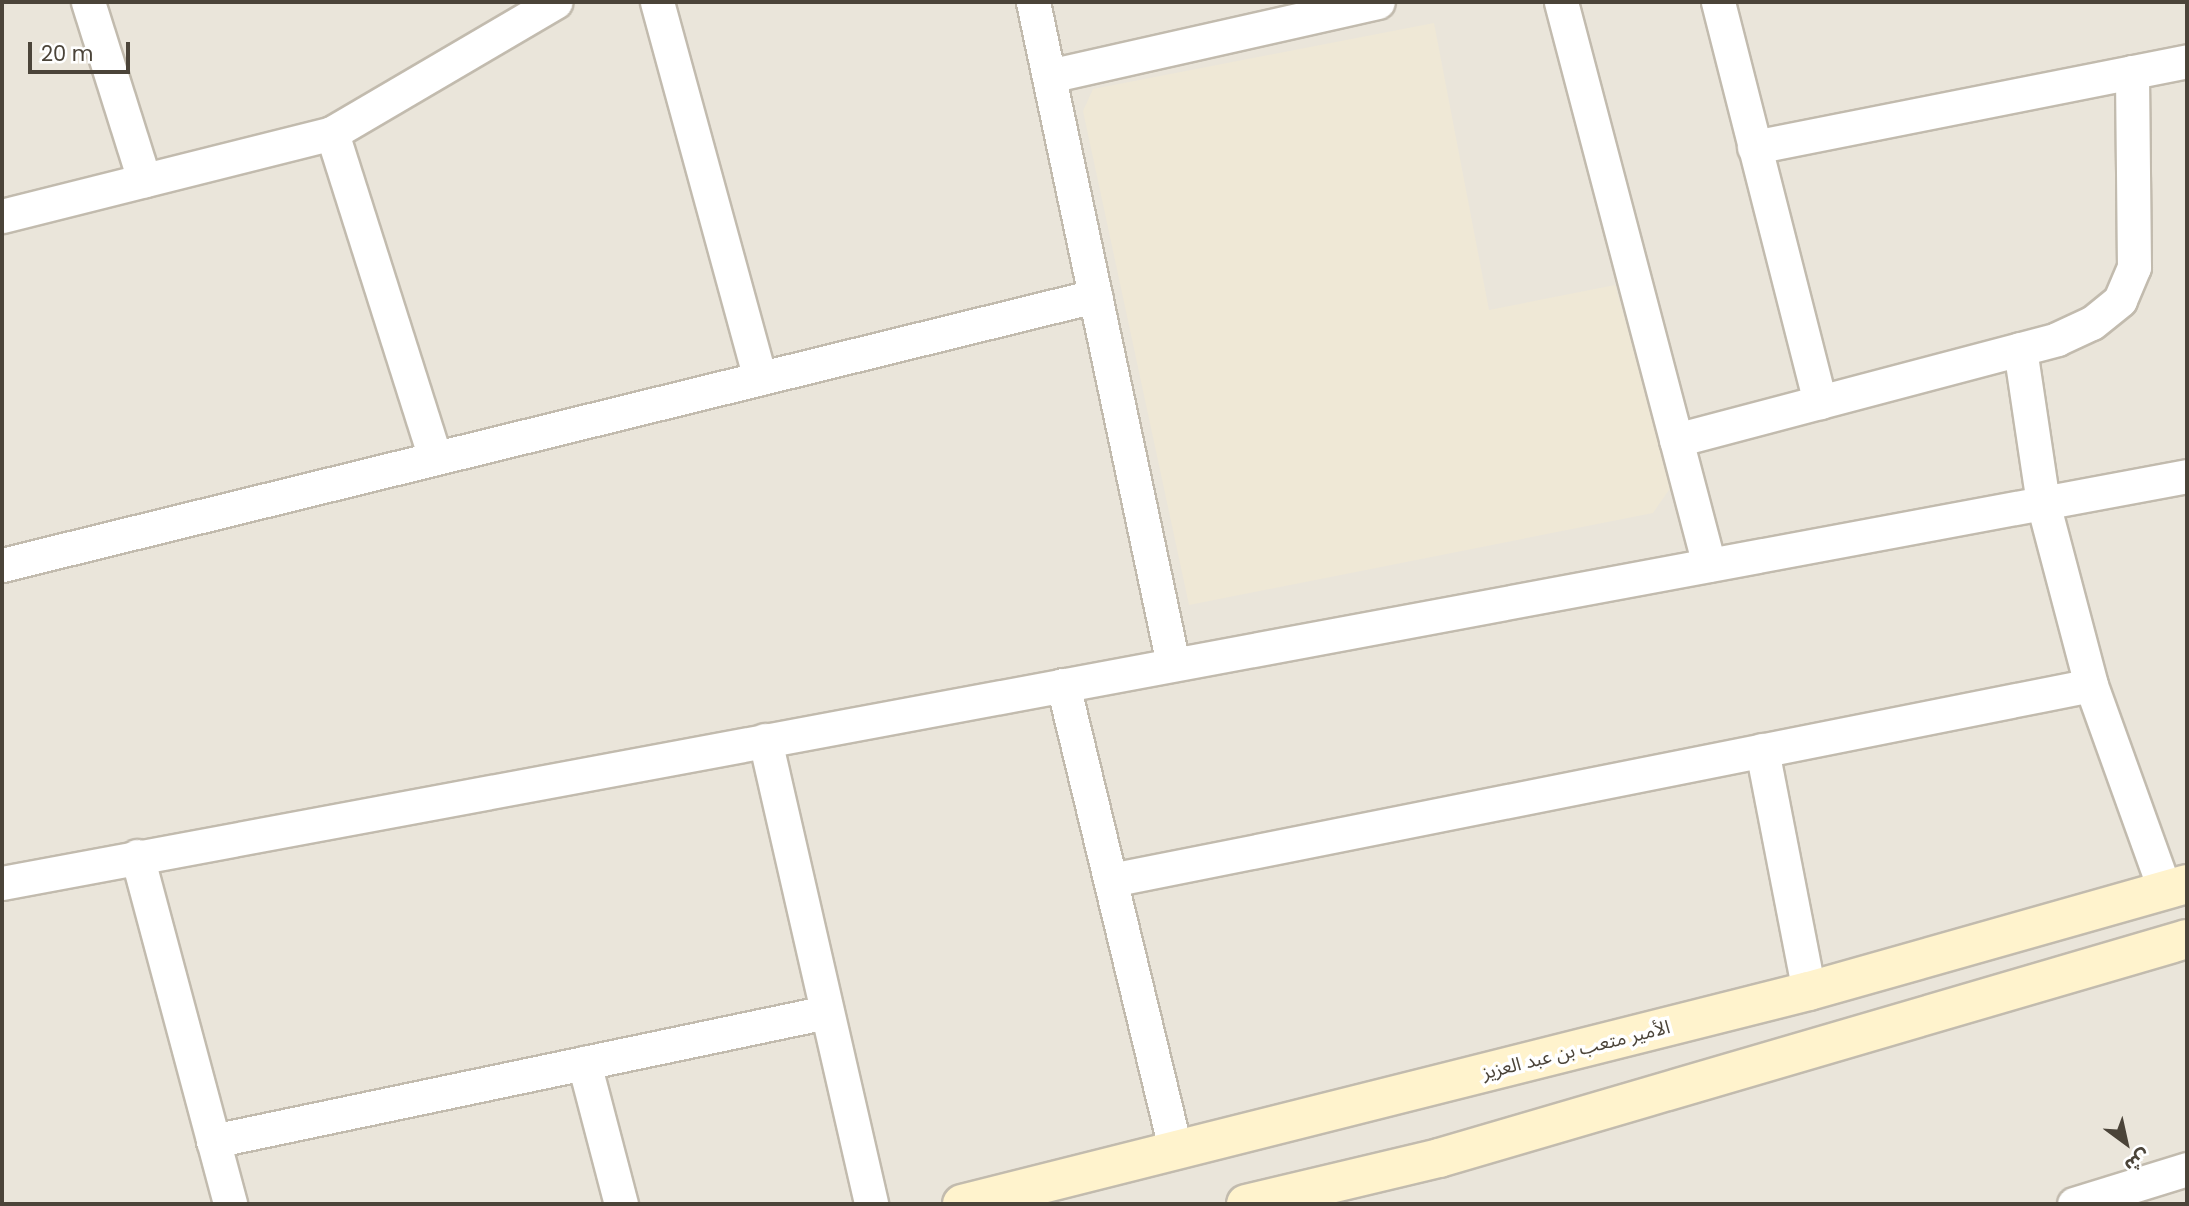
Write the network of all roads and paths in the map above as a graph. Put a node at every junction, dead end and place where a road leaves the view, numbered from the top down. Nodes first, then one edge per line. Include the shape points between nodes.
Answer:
1 (89, 2) edge
2 (555, 2) edge
3 (657, 2) edge
4 (1033, 2) edge
5 (1378, 2) edge
6 (1561, 2) edge
7 (1718, 2) edge
8 (2187, 61) edge
9 (2132, 72) junction
10 (1049, 76) junction
11 (332, 134) junction
12 (1754, 147) junction
13 (144, 180) junction
14 (2, 216) edge
15 (1095, 296) junction
16 (2020, 349) junction
17 (760, 378) junction
18 (1820, 402) junction
19 (1676, 440) junction
20 (435, 458) junction
21 (2187, 476) edge
22 (2043, 503) junction
23 (2, 565) edge
24 (1709, 565) junction
25 (1173, 664) junction
26 (1063, 685) junction
27 (2091, 685) junction
28 (765, 740) junction
29 (1762, 750) junction
30 (137, 856) junction
31 (1111, 880) junction
32 (2, 883) edge
33 (2176, 887) edge
34 (2187, 939) edge
35 (1809, 991) junction
36 (827, 1012) junction
37 (584, 1063) junction
38 (213, 1141) junction
39 (1176, 1151) junction
40 (2187, 1170) edge
41 (230, 1204) edge
42 (621, 1204) edge
43 (871, 1204) edge
44 (962, 1204) edge
45 (1247, 1204) edge
46 (2074, 1204) edge

1 - 13 street
2 - 11 street
3 - 17 street
4 - 10 street
5 - 10 street
6 - 19 street
7 - 12 street
8 - 9 street
9 - 12 street
9 - 16 street via 2134,267 2120,300 2092,323
10 - 15 street
11 - 13 street
11 - 20 street
12 - 18 street
13 - 14 street
15 - 17 street
15 - 25 street
16 - 18 street
16 - 22 street
17 - 20 street
18 - 19 street
19 - 24 street
20 - 23 street
21 - 22 street
22 - 24 street
22 - 27 street
24 - 25 street
25 - 26 street
26 - 28 street
26 - 31 street
27 - 29 street
27 - 33 street
28 - 30 street
28 - 36 street
29 - 31 street
29 - 35 street
30 - 32 street
30 - 38 street
31 - 39 street
33 - 35 street, الأمير متعب بن عبد العزيز
34 - 45 street via 1439,1158
35 - 39 street, الأمير متعب بن عبد العزيز
36 - 37 street
36 - 43 street
37 - 38 street
37 - 42 street
38 - 41 street
39 - 44 street, الأمير متعب بن عبد العزيز
40 - 46 street

